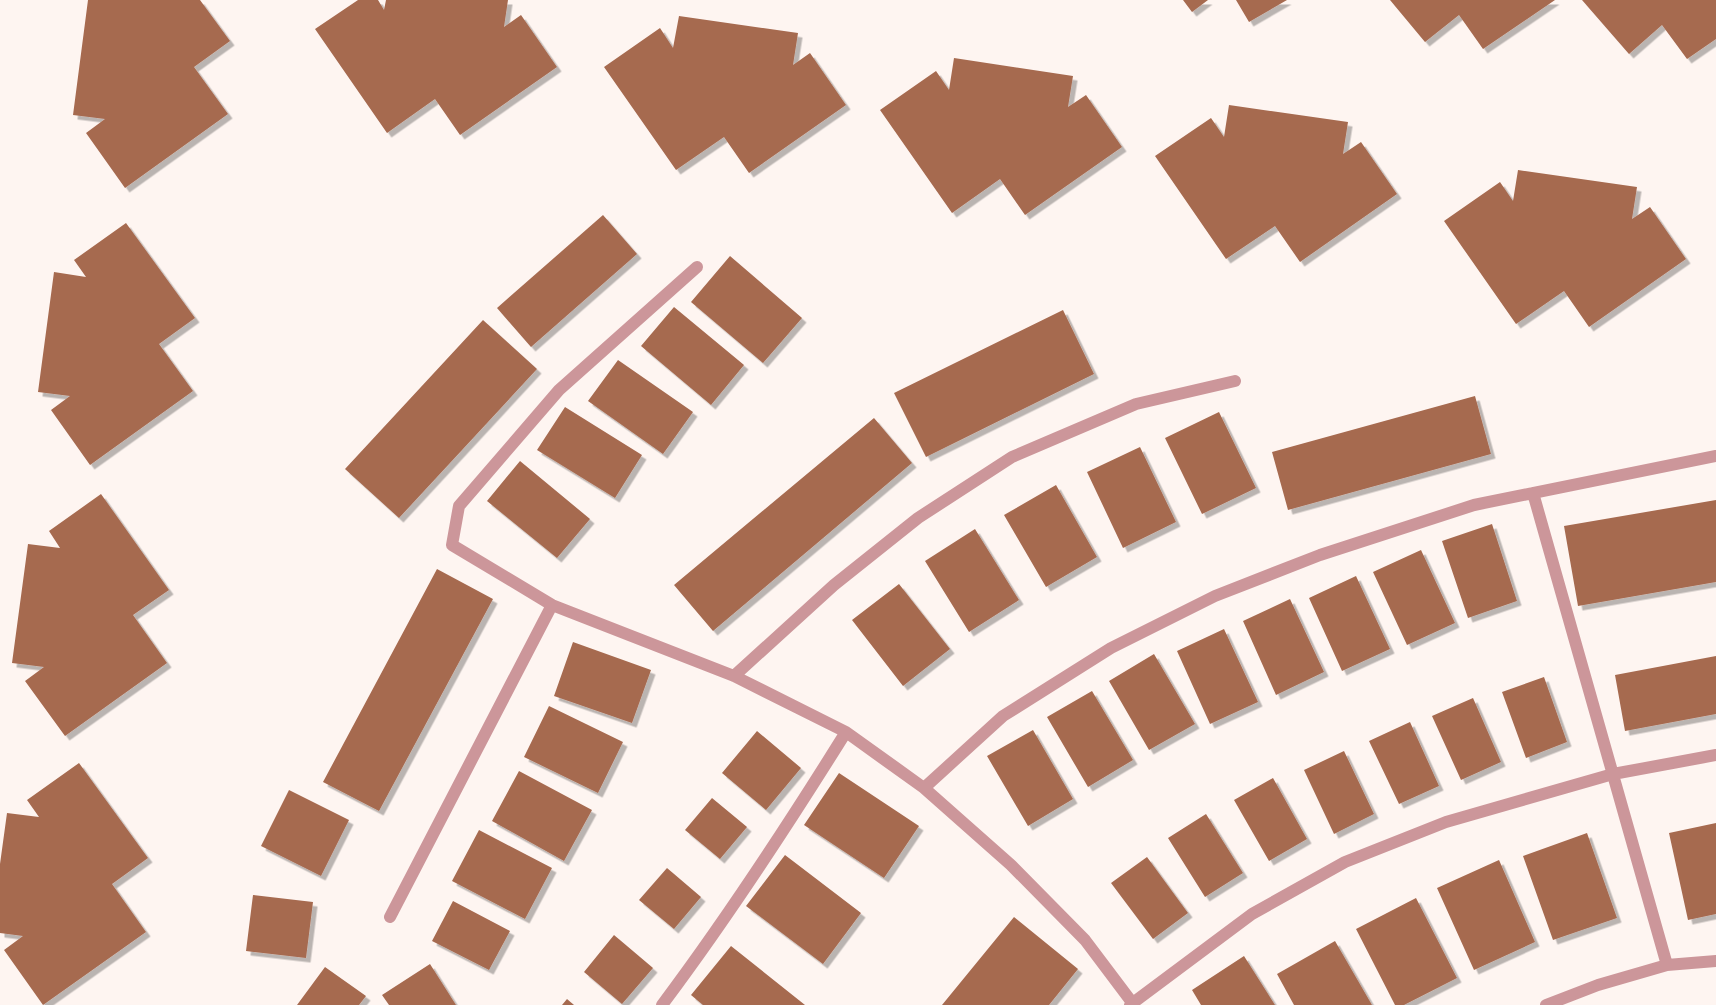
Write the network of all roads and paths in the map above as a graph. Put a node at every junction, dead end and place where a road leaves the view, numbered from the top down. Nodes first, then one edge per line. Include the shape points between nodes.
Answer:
1 (697, 267) dead end
2 (1235, 381) dead end
3 (1716, 456) edge
4 (1533, 493) junction
5 (552, 606) junction
6 (734, 676) junction
7 (846, 732) junction
8 (1716, 755) edge
9 (1613, 774) junction
10 (924, 788) junction
11 (390, 917) dead end
12 (1716, 961) edge
13 (1667, 965) junction
14 (1132, 1004) edge
15 (662, 1005) edge
16 (1546, 1005) edge

1 - 5 street via 559,390 459,506 452,545
2 - 6 street via 1136,404 1012,456 910,524 834,585
3 - 4 street
4 - 9 street
4 - 10 street via 1474,505 1320,555 1215,596 1111,648 1003,716
5 - 6 street
5 - 11 street
6 - 7 street
7 - 10 street
7 - 15 street via 785,830
8 - 9 street
9 - 13 street
9 - 14 street via 1446,822 1345,862 1252,914
10 - 14 street via 1011,865 1085,940
12 - 13 street
13 - 16 street

